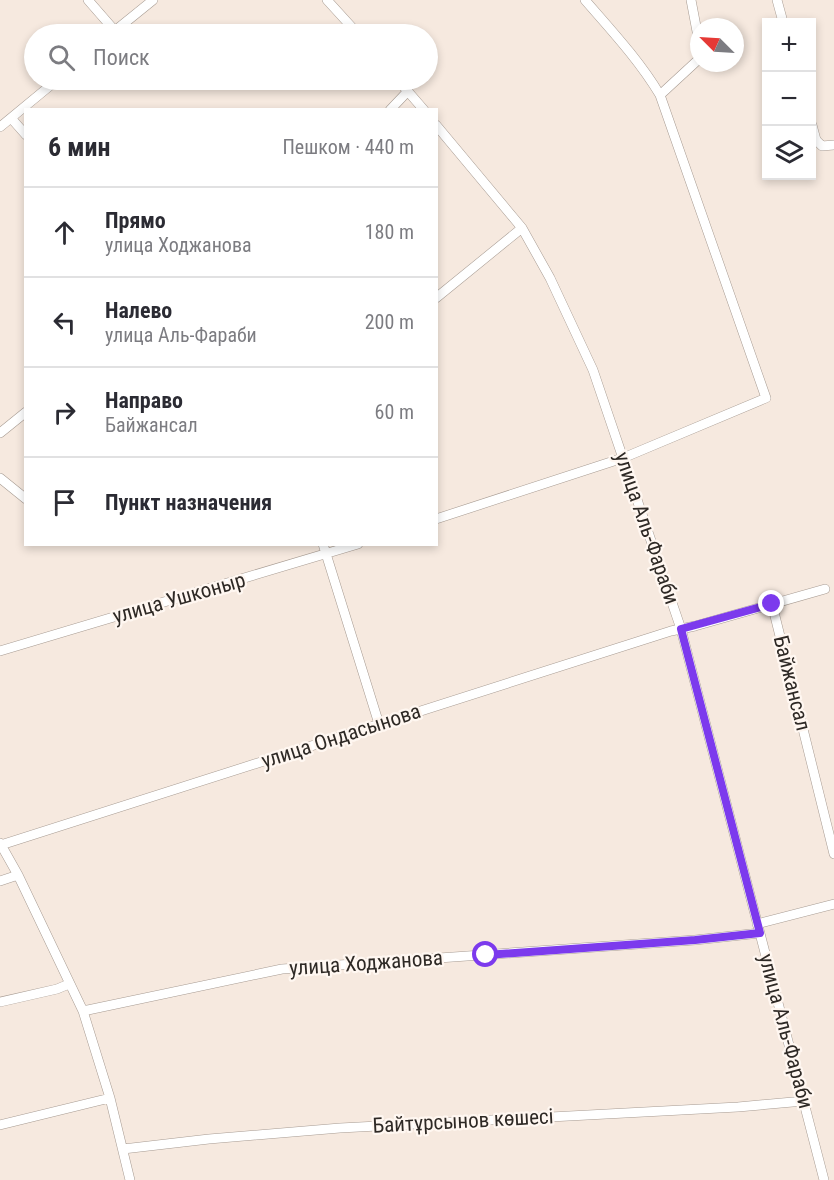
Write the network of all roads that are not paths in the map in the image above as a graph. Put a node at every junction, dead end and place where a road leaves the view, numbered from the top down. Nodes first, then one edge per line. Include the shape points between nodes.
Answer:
1 (88, 0) edge
2 (153, 0) edge
3 (327, 0) edge
4 (585, 0) edge
5 (691, 0) edge
6 (777, 0) edge
7 (694, 18) edge
8 (782, 18) edge
9 (106, 24) edge
10 (124, 24) edge
11 (349, 24) edge
12 (690, 67) edge
13 (45, 90) edge
14 (408, 90) joint
15 (660, 95) junction
16 (392, 108) edge
17 (422, 108) edge
18 (11, 118) junction
19 (812, 126) edge
20 (0, 127) edge
21 (438, 127) edge
22 (24, 133) edge
23 (834, 145) edge
24 (522, 228) junction
25 (438, 296) edge
26 (24, 414) edge
27 (0, 433) edge
28 (623, 458) junction
29 (0, 478) edge
30 (24, 497) edge
31 (438, 518) edge
32 (324, 546) edge
33 (352, 546) edge
34 (326, 555) junction
35 (825, 589) dead end
36 (772, 604) junction
37 (681, 629) junction
38 (0, 651) edge
39 (379, 724) junction
40 (0, 844) edge
41 (834, 854) edge
42 (18, 875) junction
43 (0, 881) edge
44 (834, 904) edge
45 (759, 928) junction
46 (69, 984) junction
47 (0, 1002) edge
48 (83, 1011) junction
49 (110, 1098) junction
50 (804, 1101) junction
51 (0, 1125) edge
52 (123, 1149) junction
53 (130, 1180) edge
54 (824, 1180) edge

1 - 9 street
2 - 10 street
3 - 11 street
4 - 15 street
5 - 7 street
6 - 8 street
12 - 15 street
13 - 18 street
14 - 16 street
14 - 17 street
15 - 28 street via 766,398
18 - 20 street
18 - 22 street
19 - 23 street via 822,146
21 - 24 street, улица Аль-Фараби
24 - 25 street
24 - 28 street, улица Аль-Фараби via 593,370
26 - 27 street
28 - 31 street
28 - 37 street, улица Аль-Фараби
29 - 30 street
32 - 34 street
33 - 34 street, улица Ушконыр
34 - 38 street, улица Ушконыр
34 - 39 street
35 - 36 street
36 - 37 street
36 - 41 street, Байжансал
37 - 39 street, улица Ондасынова
37 - 45 street, улица Аль-Фараби
39 - 40 street, улица Ондасынова
40 - 42 street
42 - 43 street
42 - 46 street
44 - 45 street
45 - 48 street, улица Ходжанова via 695,940 282,969
45 - 50 street, улица Аль-Фараби
46 - 47 street
46 - 48 street
48 - 49 street
49 - 51 street
49 - 52 street
50 - 52 street, Байтұрсынов көшесі via 340,1128
50 - 54 street, улица Аль-Фараби
52 - 53 street

